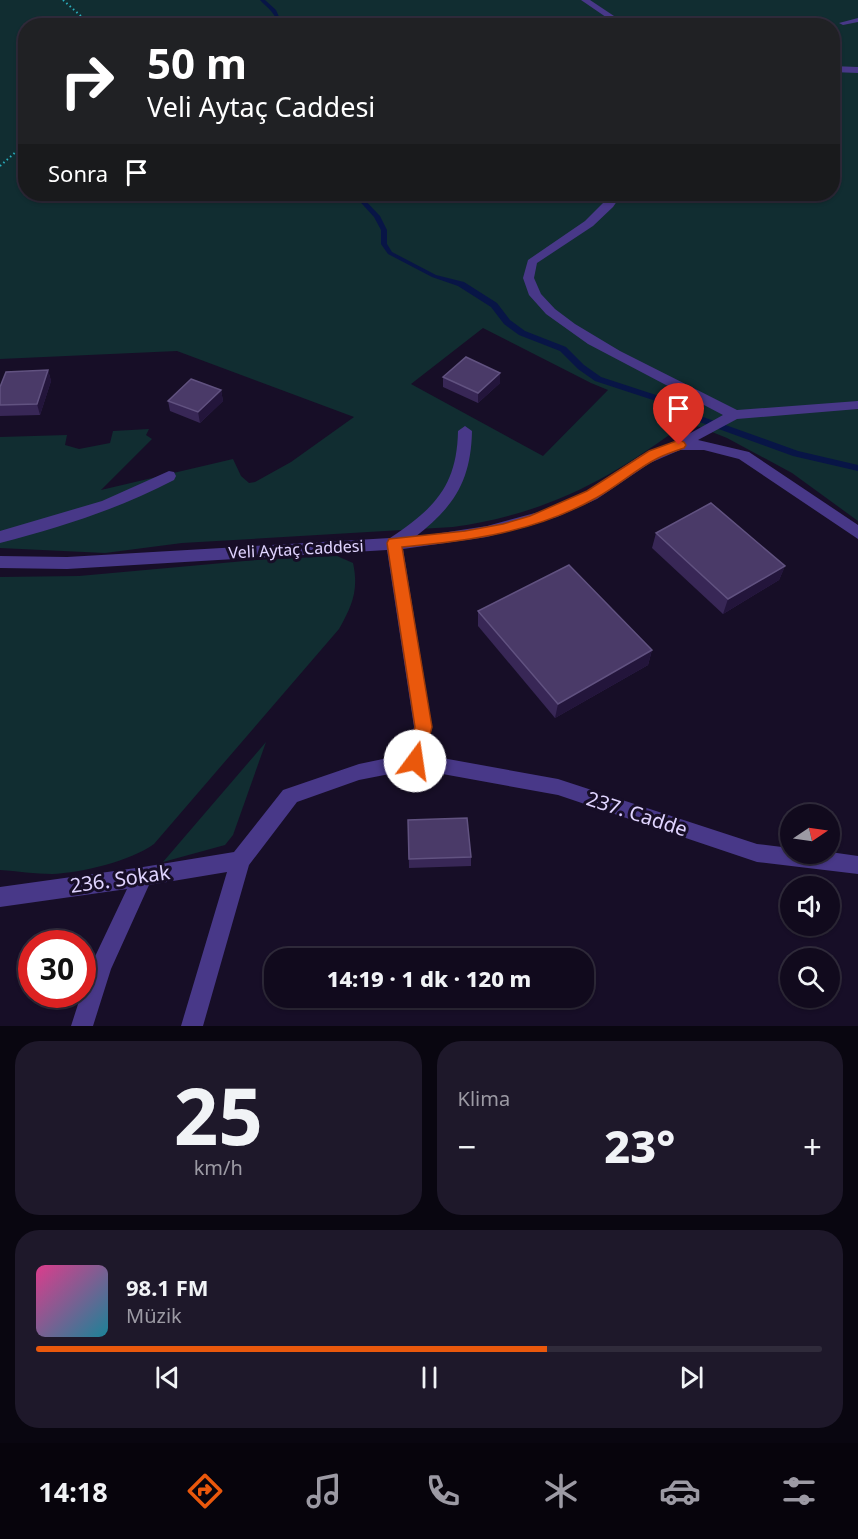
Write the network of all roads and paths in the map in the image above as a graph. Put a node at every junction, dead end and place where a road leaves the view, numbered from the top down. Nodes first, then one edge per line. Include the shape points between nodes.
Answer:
1 (63, 0) edge
2 (585, 0) edge
3 (82, 18) edge
4 (613, 18) edge
5 (858, 20) edge
6 (843, 23) dead end
7 (840, 69) edge
8 (858, 70) edge
9 (18, 150) edge
10 (0, 166) edge
11 (612, 201) edge
12 (858, 405) edge
13 (735, 415) junction
14 (708, 428) junction
15 (465, 431) dead end
16 (679, 445) junction
17 (727, 449) junction
18 (169, 476) dead end
19 (858, 533) edge
20 (0, 537) edge
21 (394, 543) junction
22 (0, 562) edge
23 (415, 761) junction
24 (240, 860) junction
25 (858, 865) edge
26 (143, 877) junction
27 (0, 897) edge
28 (82, 1026) edge
29 (192, 1026) edge

1 - 3 path
2 - 4 street
5 - 6 street
7 - 8 street
9 - 10 path
11 - 13 street via 583,228 532,262 527,270 534,292 547,309 605,351
12 - 13 street, Veli Aytaç Caddesi
13 - 14 street, Veli Aytaç Caddesi
14 - 16 street, Veli Aytaç Caddesi
14 - 17 street
15 - 21 street via 464,461 450,494 420,526
16 - 17 street
16 - 21 street, Veli Aytaç Caddesi via 654,454 591,495 535,519 465,536
17 - 19 street via 758,462
18 - 20 street via 100,510
21 - 22 street, Veli Aytaç Caddesi via 67,563
21 - 23 street via 423,727
23 - 24 street, 237. Cadde via 359,772 290,796
23 - 25 street, 237. Cadde via 558,787 757,853
24 - 26 street, 236. Sokak
24 - 29 street, 237. Cadde
26 - 27 street, 236. Sokak
26 - 28 street via 101,967

